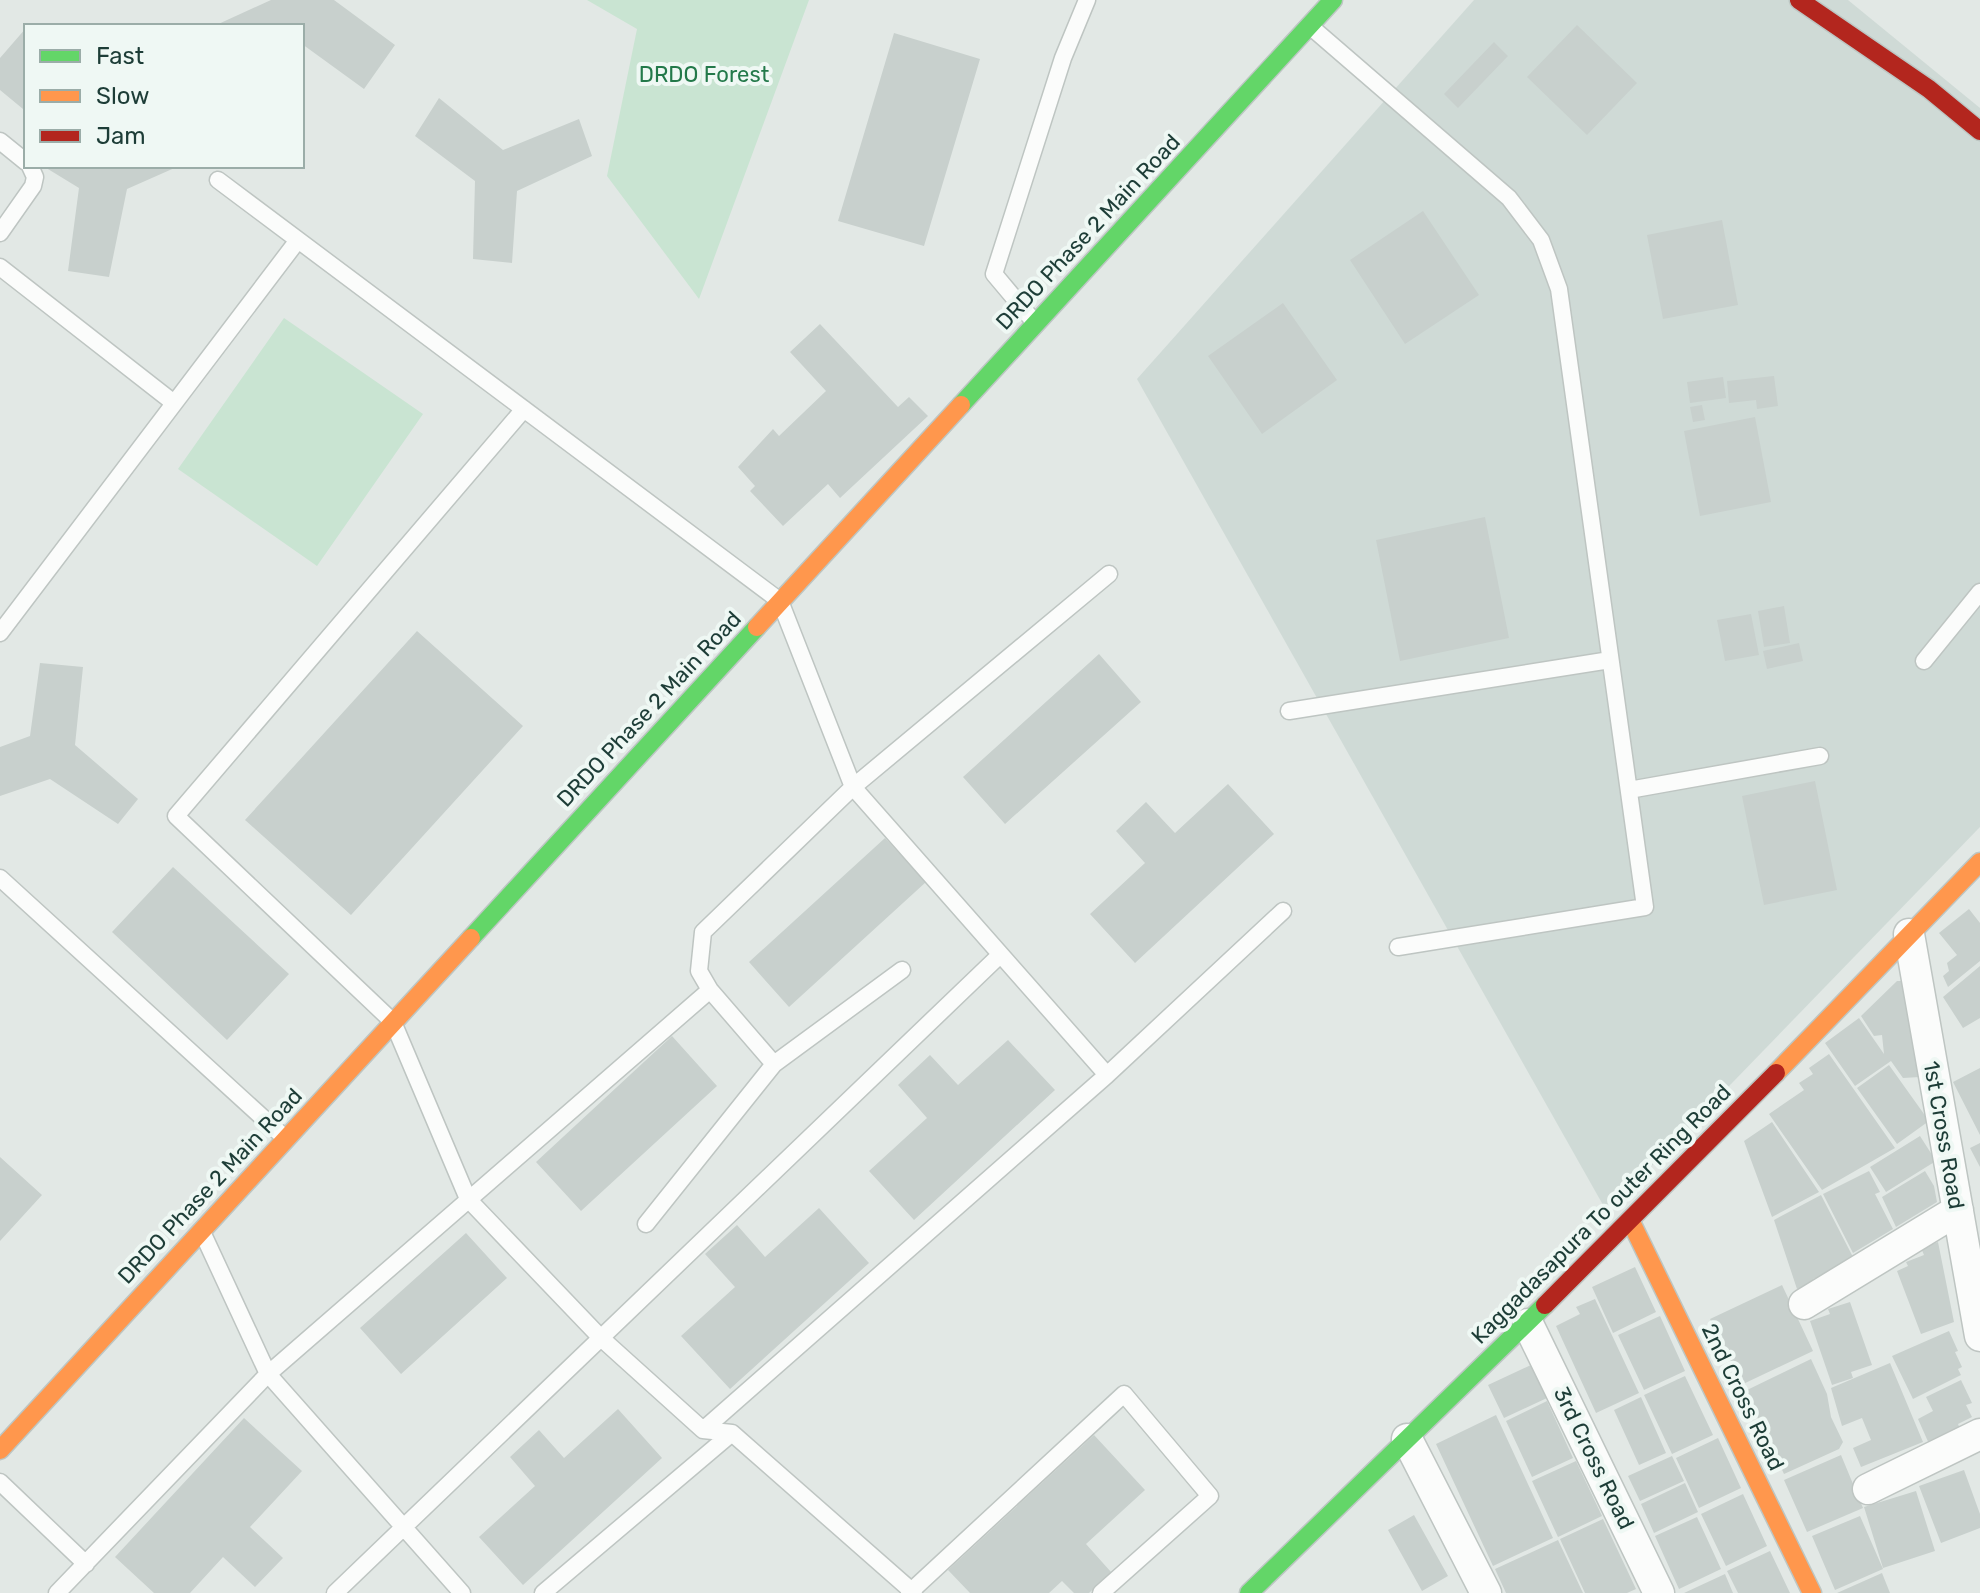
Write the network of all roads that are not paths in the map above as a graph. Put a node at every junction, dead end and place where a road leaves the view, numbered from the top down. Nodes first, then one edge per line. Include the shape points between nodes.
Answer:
1 (1087, 0) edge
2 (1333, 0) edge
3 (1799, 0) edge
4 (1310, 26) junction
5 (1980, 131) edge
6 (0, 141) edge
7 (24, 161) edge
8 (30, 168) edge
9 (218, 180) dead end
10 (0, 233) edge
11 (298, 240) junction
12 (0, 267) edge
13 (1036, 324) junction
14 (174, 403) junction
15 (524, 409) junction
16 (1109, 574) dead end
17 (1980, 592) edge
18 (780, 601) junction
19 (0, 633) edge
20 (1610, 660) junction
21 (1924, 661) dead end
22 (1289, 711) dead end
23 (1820, 756) dead end
24 (853, 787) junction
25 (1629, 790) junction
26 (1980, 862) edge
27 (0, 878) edge
28 (1283, 911) dead end
29 (1909, 934) junction
30 (1398, 947) dead end
31 (1000, 955) junction
32 (902, 970) dead end
33 (710, 990) junction
34 (393, 1022) junction
35 (774, 1064) junction
36 (1107, 1075) junction
37 (286, 1139) junction
38 (468, 1199) junction
39 (1958, 1210) junction
40 (1631, 1222) junction
41 (646, 1224) dead end
42 (201, 1231) junction
43 (1804, 1304) dead end
44 (1528, 1324) junction
45 (1980, 1336) edge
46 (601, 1338) junction
47 (268, 1374) junction
48 (0, 1421) edge
49 (703, 1430) junction
50 (732, 1433) junction
51 (15, 1434) junction
52 (1980, 1434) edge
53 (1407, 1439) junction
54 (0, 1450) edge
55 (0, 1482) edge
56 (1868, 1489) dead end
57 (404, 1527) junction
58 (86, 1564) junction
59 (911, 1592) edge
60 (58, 1593) edge
61 (335, 1593) edge
62 (462, 1593) edge
63 (543, 1593) edge
64 (1101, 1593) edge
65 (1249, 1593) edge
66 (1486, 1593) edge
67 (1659, 1593) edge
68 (1812, 1593) edge

1 - 13 lane via 1063,58 994,274
2 - 4 street, DRDO Phase 2 Main Road
3 - 5 street via 1929,89
4 - 13 street, DRDO Phase 2 Main Road
4 - 20 lane via 1509,198 1541,240 1559,289
6 - 7 lane
8 - 10 lane via 33,186
9 - 11 lane
11 - 14 lane
11 - 15 lane
12 - 14 lane
13 - 18 street, DRDO Phase 2 Main Road
14 - 19 lane
15 - 18 lane
15 - 34 lane via 176,816
16 - 24 lane
17 - 21 lane
18 - 24 lane
18 - 34 street, DRDO Phase 2 Main Road
20 - 22 lane
20 - 25 lane
23 - 25 lane
24 - 31 lane
24 - 33 lane via 703,932 699,971
25 - 30 lane via 1645,907
26 - 29 street, Kaggadasapura To outer Ring Road
27 - 37 lane
28 - 36 lane
29 - 39 street, 1st Cross Road
29 - 40 street, Kaggadasapura To outer Ring Road
31 - 36 lane
31 - 46 lane
32 - 35 lane
33 - 35 lane
33 - 38 lane
34 - 37 street, DRDO Phase 2 Main Road
34 - 38 lane
35 - 41 lane
36 - 49 lane
37 - 42 street, DRDO Phase 2 Main Road
38 - 46 lane
38 - 47 lane
39 - 43 street
39 - 45 street, 1st Cross Road
40 - 44 street, Kaggadasapura To outer Ring Road
40 - 68 street, 2nd Cross Road
42 - 47 lane
42 - 51 street, DRDO Phase 2 Main Road
44 - 53 street, Kaggadasapura To outer Ring Road
44 - 67 street, 3rd Cross Road
46 - 49 lane
46 - 57 lane
47 - 57 lane
47 - 58 lane
48 - 51 lane
49 - 50 lane
50 - 59 lane
50 - 63 lane
51 - 54 street, DRDO Phase 2 Main Road
52 - 56 street
53 - 65 street, Kaggadasapura To outer Ring Road
53 - 66 street
55 - 58 lane
57 - 61 lane
57 - 62 lane
58 - 60 lane
59 - 64 lane via 1124,1394 1210,1496

